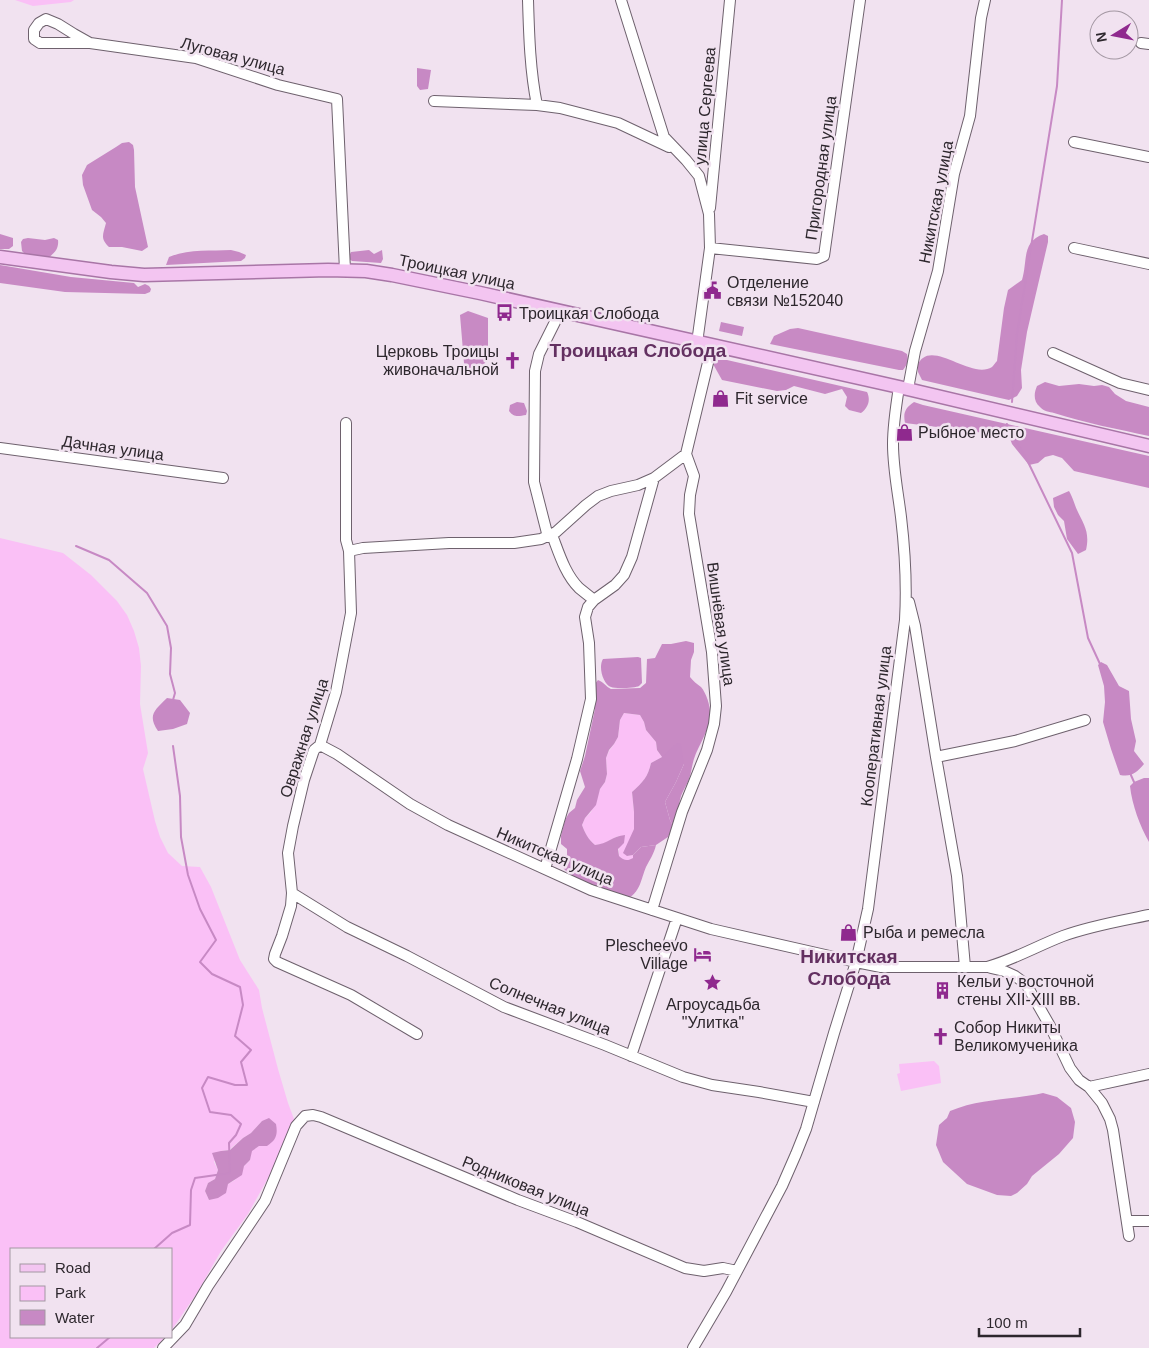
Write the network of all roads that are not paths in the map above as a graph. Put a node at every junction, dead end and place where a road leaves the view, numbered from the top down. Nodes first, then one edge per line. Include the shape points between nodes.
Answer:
1 (528, 0) edge
2 (621, 0) edge
3 (730, 0) edge
4 (860, 0) edge
5 (985, 0) edge
6 (90, 43) junction
7 (434, 101) dead end
8 (537, 104) junction
9 (1074, 142) dead end
10 (677, 151) junction
11 (1149, 157) edge
12 (709, 214) junction
13 (710, 248) junction
14 (1074, 248) dead end
15 (0, 257) edge
16 (1149, 264) edge
17 (346, 270) junction
18 (560, 312) junction
19 (697, 343) junction
20 (712, 346) junction
21 (1053, 353) dead end
22 (903, 388) junction
23 (1149, 390) edge
24 (346, 423) dead end
25 (1149, 446) edge
26 (0, 448) edge
27 (686, 454) junction
28 (223, 478) dead end
29 (654, 478) junction
30 (550, 536) junction
31 (349, 551) junction
32 (907, 591) junction
33 (594, 600) junction
34 (1085, 720) dead end
35 (320, 745) junction
36 (936, 757) junction
37 (545, 869) junction
38 (292, 893) junction
39 (652, 910) junction
40 (1149, 915) edge
41 (676, 918) junction
42 (856, 962) junction
43 (965, 967) junction
44 (987, 967) junction
45 (417, 1034) dead end
46 (631, 1056) junction
47 (1149, 1074) edge
48 (1089, 1087) junction
49 (814, 1102) junction
50 (1127, 1221) junction
51 (1149, 1221) edge
52 (1129, 1236) dead end
53 (737, 1271) junction
54 (163, 1348) edge
55 (693, 1348) edge

1 - 8 street
2 - 10 street via 664,137
3 - 12 street, улица Сергеева
4 - 13 street, Пригородная улица via 824,256 817,259
5 - 22 street, Никитская улица via 970,116 954,174 938,271
6 - 6 street, Луговая улица via 46,20 34,30 34,39 40,43
6 - 17 street, Луговая улица via 196,58 278,85 337,99
7 - 8 street
8 - 10 street via 618,123
9 - 11 street
10 - 12 street via 699,176
12 - 13 street
13 - 19 street
14 - 16 street
15 - 17 main road, Троицкая улица via 144,275
17 - 18 main road, Троицкая улица via 404,277
18 - 19 main road, Троицкая улица
18 - 30 street via 539,354 535,373 534,482
19 - 20 main road, Троицкая улица
20 - 22 main road, Троицкая улица
20 - 27 street
21 - 23 street via 1120,383
22 - 25 main road, Троицкая улица
22 - 32 street, Кооперативная улица via 894,418 893,446
24 - 31 street, Овражная улица via 346,540
26 - 28 street, Дачная улица
27 - 29 street
27 - 39 street, Вишнёвая улица via 694,476 689,514 712,652 716,706 707,750 682,812
29 - 30 street via 598,496
29 - 33 street via 624,574
30 - 31 street via 528,542 449,543
30 - 33 street via 570,578
31 - 35 street, Овражная улица via 352,613 336,692
32 - 36 street
32 - 42 street, Кооперативная улица via 868,909
33 - 37 street via 585,617 591,699
34 - 36 street via 1015,742
35 - 37 street, Никитская улица via 448,825
35 - 38 street, Овражная улица via 314,750 304,780 293,826 288,853
36 - 43 street via 957,876
37 - 39 street, Никитская улица via 591,890
38 - 45 street, Овражная улица via 274,959 352,995
38 - 46 street, Солнечная улица via 347,927 504,1007
39 - 41 street, Никитская улица
40 - 44 street via 1064,936
41 - 42 street, Никитская улица
41 - 46 street
42 - 43 street, Никитская улица via 881,967
42 - 49 street, Кооперативная улица
43 - 44 street, Никитская улица
44 - 48 street via 1004,971 1026,984 1070,1068
46 - 49 street, Солнечная улица via 712,1085
47 - 48 street
48 - 50 street via 1102,1103 1114,1130
49 - 53 street, Кооперативная улица via 782,1186
50 - 51 street
50 - 52 street
53 - 54 street, Родниковая улица via 685,1268 321,1117 305,1116 296,1126 265,1201 185,1325
53 - 55 street, Кооперативная улица

